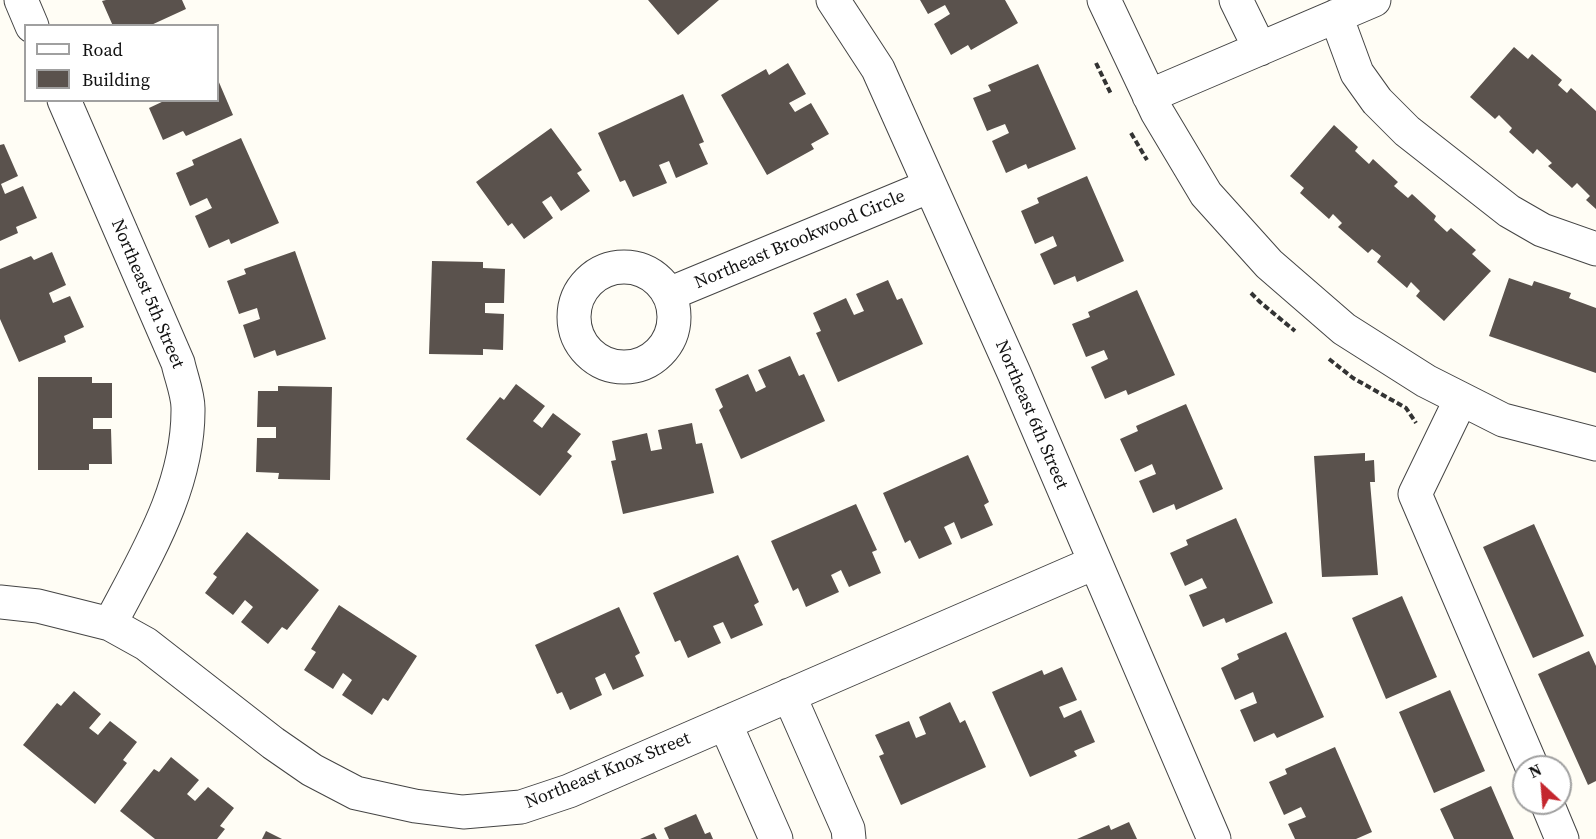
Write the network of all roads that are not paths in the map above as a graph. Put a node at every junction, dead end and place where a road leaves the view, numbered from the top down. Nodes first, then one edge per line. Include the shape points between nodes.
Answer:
1 (21, 0) edge
2 (833, 0) edge
3 (1104, 0) edge
4 (1236, 0) edge
5 (1374, 0) edge
6 (1336, 16) junction
7 (31, 24) edge
8 (1260, 49) junction
9 (1149, 96) junction
10 (65, 102) edge
11 (930, 186) junction
12 (1596, 249) edge
13 (669, 294) dead end
14 (1461, 399) junction
15 (1596, 444) edge
16 (1094, 563) junction
17 (0, 602) edge
18 (110, 624) junction
19 (789, 695) junction
20 (725, 723) junction
21 (1527, 755) edge
22 (1552, 815) edge
23 (776, 839) edge
24 (849, 839) edge
25 (1214, 839) edge
26 (1562, 839) edge

1 - 7 street
2 - 11 street, Northeast 6th Street via 878,69
3 - 9 street
4 - 8 street
5 - 6 street
6 - 8 street
6 - 12 street via 1357,73 1377,101 1407,131 1509,211 1542,230
8 - 9 street
9 - 14 street via 1206,194 1269,264 1344,329
10 - 18 street, Northeast 5th Street via 178,363 188,407 183,458 164,519
11 - 13 street, Northeast Brookwood Circle
11 - 16 street, Northeast 6th Street
14 - 15 street via 1503,420
14 - 21 street via 1415,494
16 - 19 street, Northeast Knox Street
16 - 25 street, Northeast 6th Street
17 - 18 street, Northeast Knox Street via 38,606
18 - 20 street, Northeast Knox Street via 146,644 312,770 356,793 415,806 463,812 520,807 569,791
19 - 20 street, Northeast Knox Street
19 - 24 street
20 - 23 street
22 - 26 street

